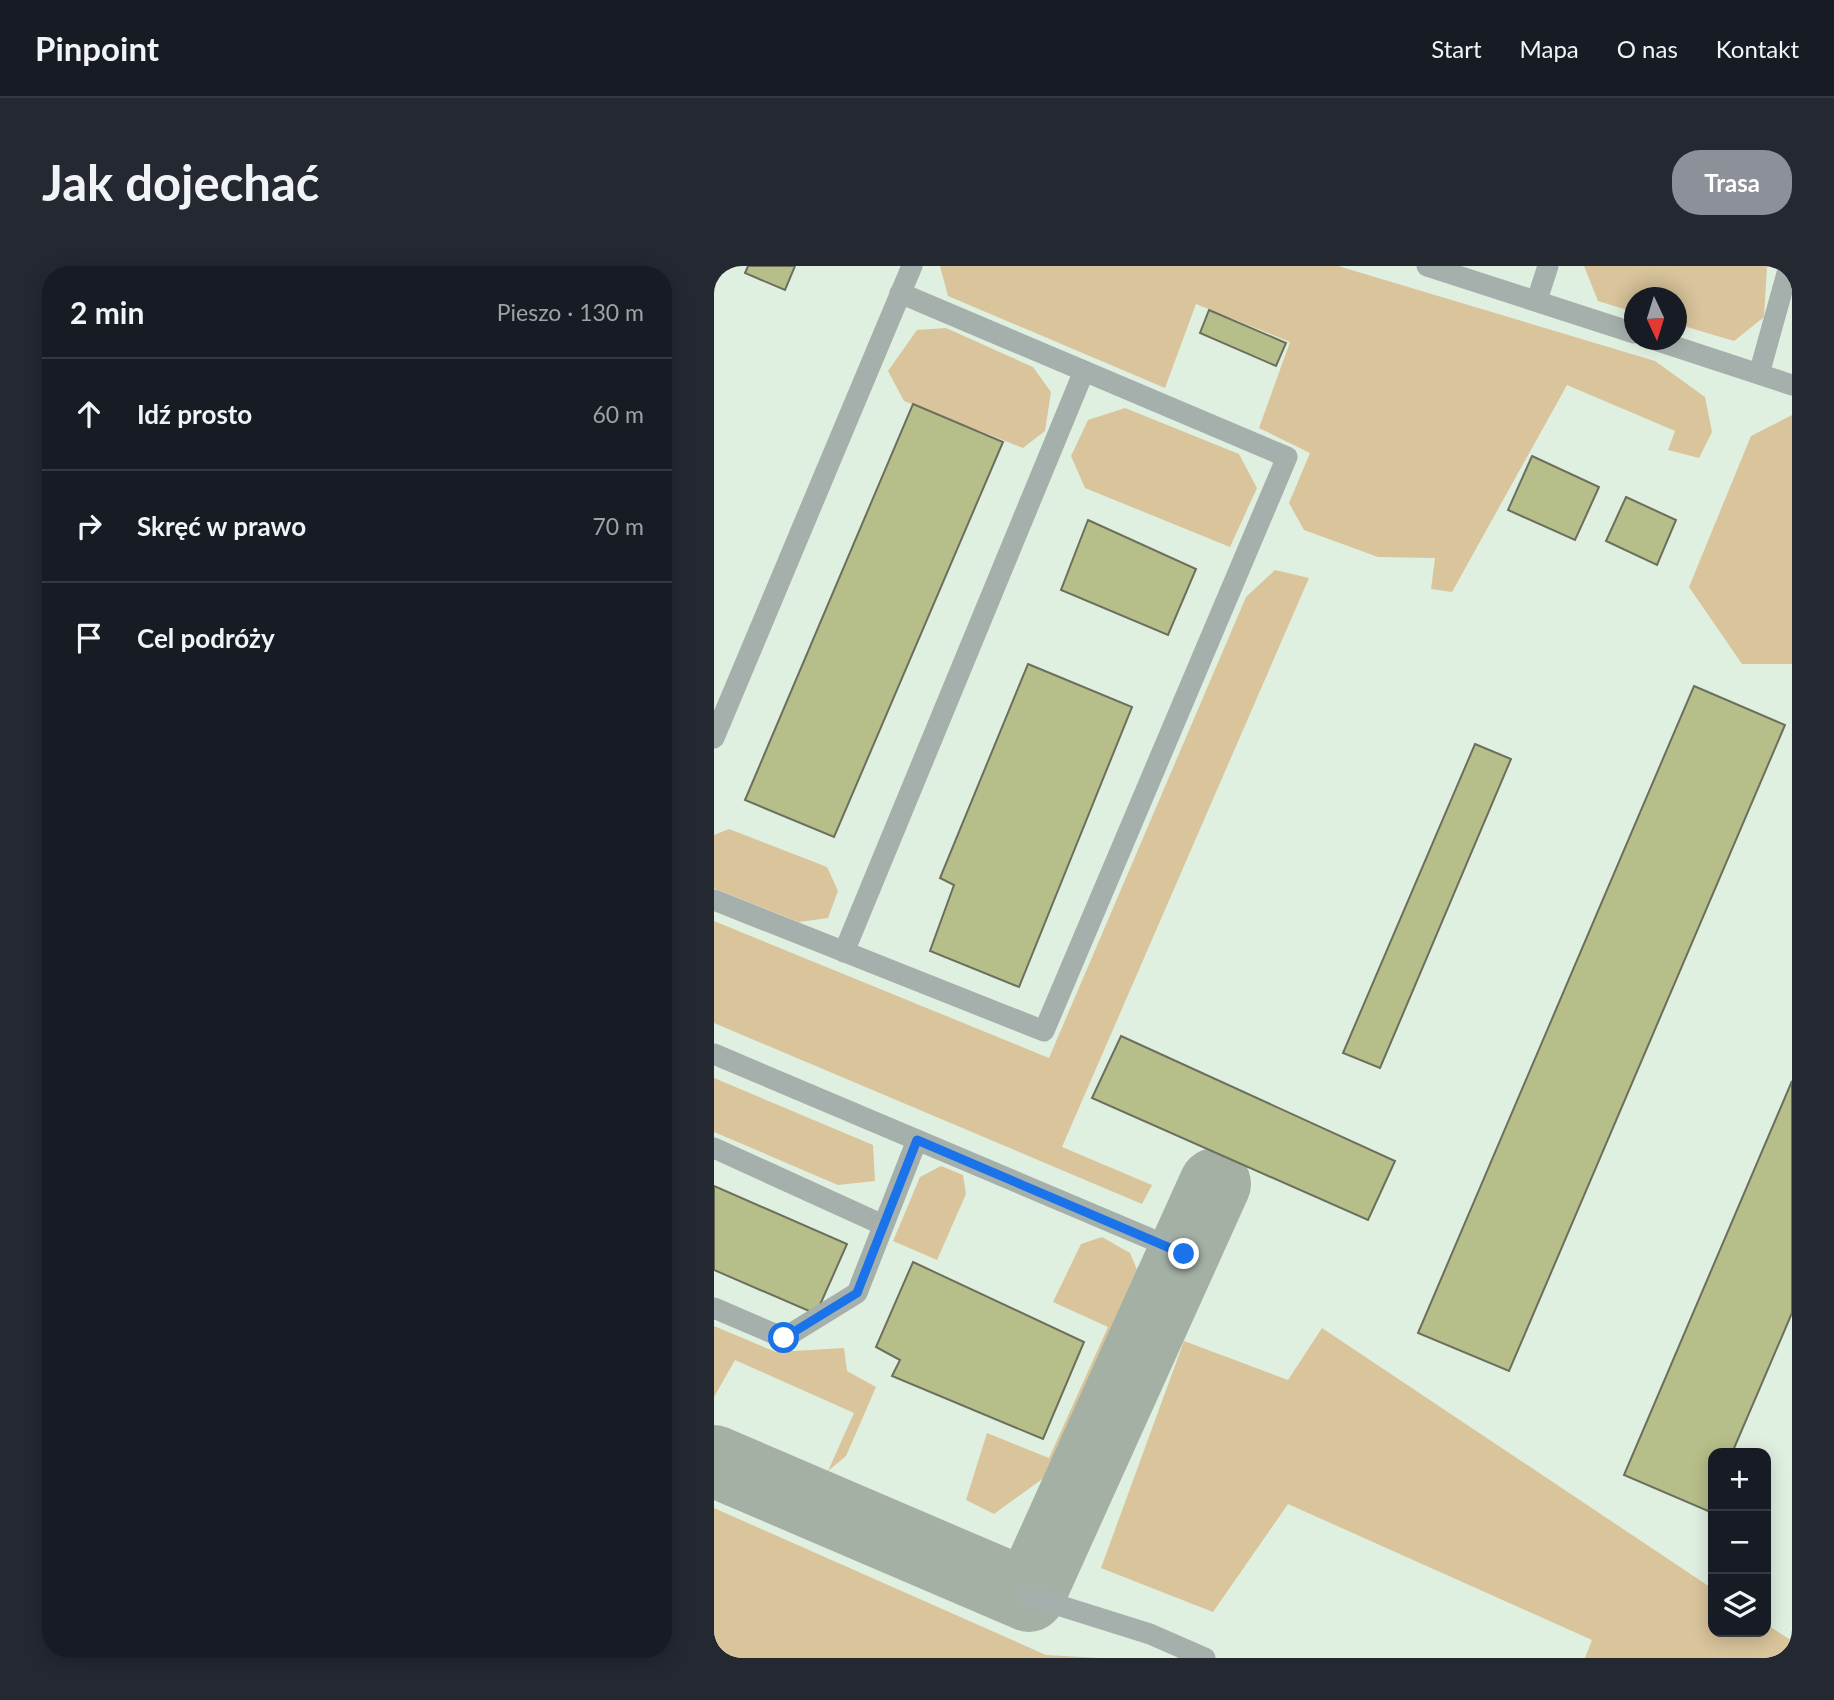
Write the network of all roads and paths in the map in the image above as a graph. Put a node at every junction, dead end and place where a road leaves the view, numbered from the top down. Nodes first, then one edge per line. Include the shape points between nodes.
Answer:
1 (912, 266) edge
2 (1427, 266) edge
3 (1548, 266) edge
4 (1789, 266) edge
5 (900, 293) junction
6 (1537, 300) junction
7 (1624, 330) edge
8 (1685, 350) edge
9 (1084, 371) junction
10 (1759, 374) junction
11 (1792, 385) edge
12 (714, 738) edge
13 (714, 900) edge
14 (844, 952) junction
15 (714, 1054) edge
16 (917, 1140) junction
17 (714, 1148) edge
18 (883, 1225) junction
19 (1184, 1254) dead end
20 (714, 1308) edge
21 (1029, 1596) dead end
22 (1205, 1658) edge

1 - 5 lane
2 - 6 lane
3 - 6 lane
4 - 10 lane
5 - 9 lane
5 - 12 lane
6 - 7 lane
8 - 10 lane
9 - 14 lane
9 - 14 lane via 1287,457 1282,470 1044,1031
10 - 11 lane
13 - 14 lane
15 - 16 lane
16 - 18 lane
16 - 19 lane
17 - 18 lane
18 - 20 lane via 857,1293 784,1338
21 - 22 lane via 1150,1634

